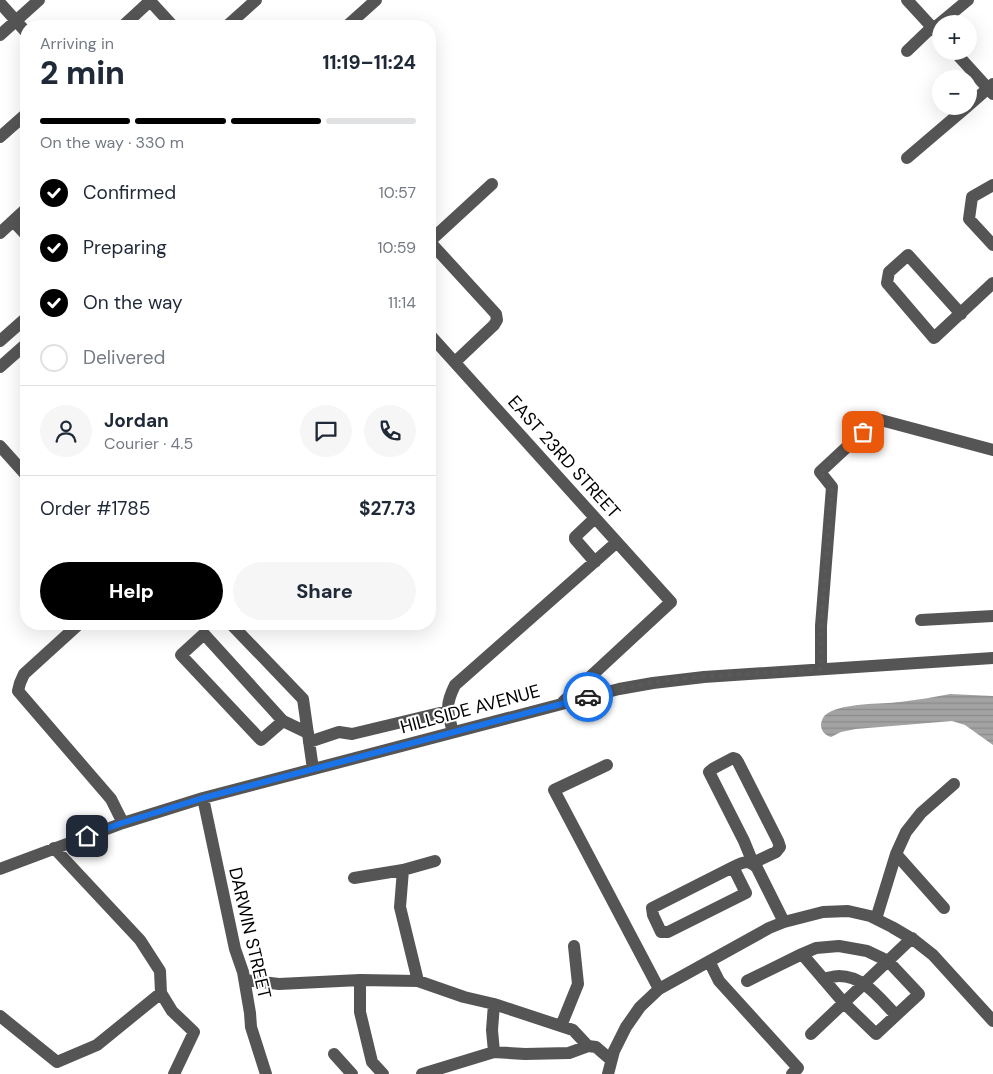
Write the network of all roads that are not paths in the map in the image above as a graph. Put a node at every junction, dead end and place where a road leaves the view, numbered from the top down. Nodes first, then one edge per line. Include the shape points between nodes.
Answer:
1 (39, 0) edge
2 (256, 0) edge
3 (376, 0) edge
4 (907, 0) edge
5 (968, 0) edge
6 (151, 1) edge
7 (0, 3) edge
8 (952, 15) edge
9 (16, 20) junction
10 (130, 20) edge
11 (168, 20) edge
12 (234, 20) edge
13 (354, 20) edge
14 (20, 25) edge
15 (932, 28) edge
16 (932, 33) edge
17 (0, 35) edge
18 (907, 52) dead end
19 (963, 60) edge
20 (991, 89) edge
21 (977, 99) edge
22 (957, 115) edge
23 (20, 119) edge
24 (0, 137) edge
25 (907, 158) dead end
26 (492, 184) dead end
27 (993, 185) edge
28 (20, 215) edge
29 (13, 221) junction
30 (20, 229) edge
31 (0, 233) edge
32 (436, 235) edge
33 (993, 245) edge
34 (436, 248) edge
35 (993, 283) edge
36 (961, 314) junction
37 (20, 325) edge
38 (0, 341) edge
39 (436, 341) edge
40 (20, 349) edge
41 (455, 362) junction
42 (0, 367) edge
43 (0, 446) edge
44 (993, 450) edge
45 (20, 468) edge
46 (595, 518) junction
47 (617, 542) junction
48 (595, 562) junction
49 (993, 616) edge
50 (921, 620) dead end
51 (72, 630) edge
52 (237, 630) edge
53 (993, 658) edge
54 (821, 669) junction
55 (561, 704) junction
56 (448, 711) junction
57 (283, 721) junction
58 (453, 732) junction
59 (308, 737) junction
60 (607, 764) dead end
61 (313, 769) junction
62 (954, 784) dead end
63 (203, 798) junction
64 (122, 823) junction
65 (54, 848) junction
66 (896, 854) junction
67 (435, 861) dead end
68 (753, 863) junction
69 (733, 866) junction
70 (0, 869) edge
71 (403, 870) junction
72 (354, 878) dead end
73 (944, 908) dead end
74 (876, 919) junction
75 (784, 922) junction
76 (912, 938) junction
77 (574, 946) dead end
78 (802, 954) junction
79 (708, 961) junction
80 (888, 961) junction
81 (823, 979) junction
82 (244, 980) junction
83 (360, 980) junction
84 (418, 981) junction
85 (747, 981) dead end
86 (864, 983) junction
87 (659, 989) junction
88 (160, 993) junction
89 (844, 1003) junction
90 (494, 1004) junction
91 (989, 1007) edge
92 (896, 1015) junction
93 (0, 1016) edge
94 (993, 1021) edge
95 (561, 1026) junction
96 (811, 1034) dead end
97 (588, 1046) junction
98 (494, 1052) junction
99 (334, 1054) dead end
100 (612, 1060) junction
101 (174, 1074) edge
102 (266, 1074) edge
103 (352, 1074) edge
104 (383, 1074) edge
105 (422, 1074) edge
106 (608, 1074) edge
107 (792, 1074) edge

1 - 9 street
2 - 12 street
3 - 13 street
4 - 15 street
5 - 8 street
6 - 10 street
6 - 11 street
7 - 9 street
9 - 14 street
9 - 17 street
16 - 18 street
19 - 20 street
20 - 21 street
22 - 25 street
23 - 24 street
26 - 32 street
27 - 33 street via 972,197 969,219
28 - 29 street
29 - 30 street
29 - 31 street
34 - 41 street via 496,314 497,320
35 - 36 street
36 - 36 street via 908,255 889,272 887,283 934,338
37 - 38 street
39 - 41 street, EAST 23RD STREET
40 - 42 street
41 - 46 street, EAST 23RD STREET
43 - 45 street
44 - 54 street via 877,419 820,472 832,487 821,626
46 - 47 street, EAST 23RD STREET
46 - 48 street via 575,536
47 - 48 street
47 - 55 street, EAST 23RD STREET via 672,602
48 - 56 street via 455,685
49 - 50 street
51 - 64 street via 24,674 18,691 111,799
52 - 59 street via 303,699
53 - 54 street, HILLSIDE AVENUE
54 - 55 street, HILLSIDE AVENUE via 653,683
55 - 58 street, HILLSIDE AVENUE
56 - 58 street
56 - 59 street via 352,734 340,732
57 - 57 street via 261,740 181,654 204,634
57 - 59 street
58 - 61 street, HILLSIDE AVENUE
59 - 61 street
60 - 87 street via 554,790
61 - 63 street, HILLSIDE AVENUE
62 - 66 street via 906,832
63 - 64 street, HILLSIDE AVENUE
63 - 82 street, DARWIN STREET
64 - 65 street, HILLSIDE AVENUE
65 - 70 street, HILLSIDE AVENUE
65 - 88 street via 140,940 160,971
66 - 73 street
66 - 74 street
67 - 71 street
68 - 68 street via 709,772 733,758 736,758 780,847
68 - 69 street via 743,861
68 - 75 street
69 - 69 street via 652,908 661,932 668,932 746,894
71 - 72 street
71 - 84 street via 400,907
74 - 75 street via 848,911 823,912
74 - 76 street
75 - 79 street
76 - 80 street
76 - 91 street
77 - 95 street via 578,984
78 - 80 street via 816,948 839,946 867,951
78 - 81 street
78 - 85 street
79 - 87 street
79 - 107 street via 719,981 798,1068
80 - 86 street
80 - 92 street via 918,994
81 - 86 street via 839,976
81 - 89 street
82 - 83 street via 280,984
82 - 102 street, DARWIN STREET via 251,1027
83 - 84 street
83 - 104 street via 360,1012 372,1062
84 - 90 street
86 - 89 street
86 - 92 street
87 - 100 street via 626,1027
88 - 93 street via 97,1045 57,1062
88 - 101 street via 194,1032
89 - 92 street via 876,1034
89 - 96 street
90 - 95 street
90 - 98 street
91 - 94 street
95 - 97 street via 573,1030
97 - 98 street via 569,1053
97 - 100 street via 596,1047
98 - 105 street
99 - 103 street
100 - 106 street

